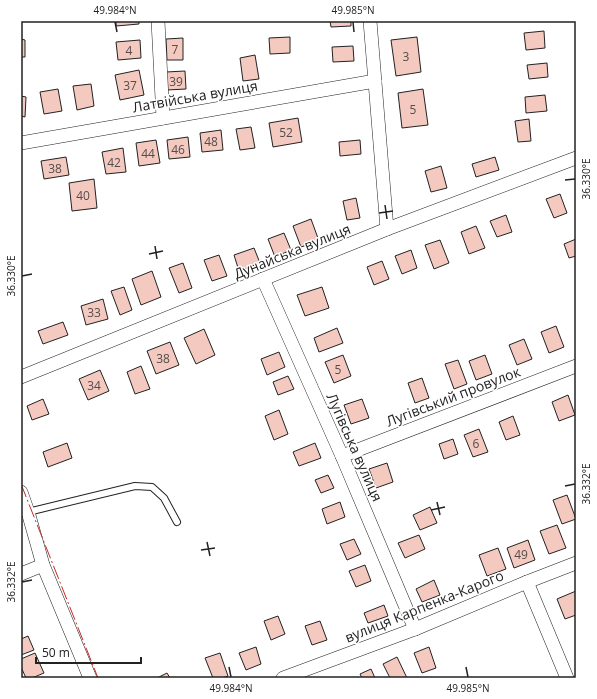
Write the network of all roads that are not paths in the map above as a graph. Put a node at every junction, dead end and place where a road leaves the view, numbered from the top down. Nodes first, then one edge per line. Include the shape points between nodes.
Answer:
1 (158, 21) edge
2 (370, 21) edge
3 (375, 81) junction
4 (163, 118) junction
5 (21, 143) edge
6 (576, 158) edge
7 (387, 229) junction
8 (263, 279) junction
9 (576, 366) edge
10 (21, 377) edge
11 (342, 456) junction
12 (21, 492) edge
13 (28, 512) junction
14 (177, 522) dead end
15 (576, 563) edge
16 (43, 565) junction
17 (21, 574) edge
18 (527, 582) junction
19 (415, 629) junction
20 (90, 678) edge
21 (283, 678) edge
22 (567, 678) edge

1 - 4 street
2 - 3 street
3 - 4 street, Латвійська вулиця
3 - 7 street
4 - 5 street, Латвійська вулиця
6 - 7 street, Дунайська вулиця
7 - 8 street, Дунайська вулиця
8 - 10 street, Дунайська вулиця
8 - 11 street, Лугівська вулиця
9 - 11 street, Лугівський провулок
11 - 19 street, Лугівська вулиця
12 - 13 street
13 - 14 lane via 135,486 152,487 164,498
13 - 16 street
15 - 18 street, вулиця Карпенка-Карого
16 - 17 street
16 - 20 street
18 - 19 street, вулиця Карпенка-Карого
18 - 22 street
19 - 21 street, вулиця Карпенка-Карого

